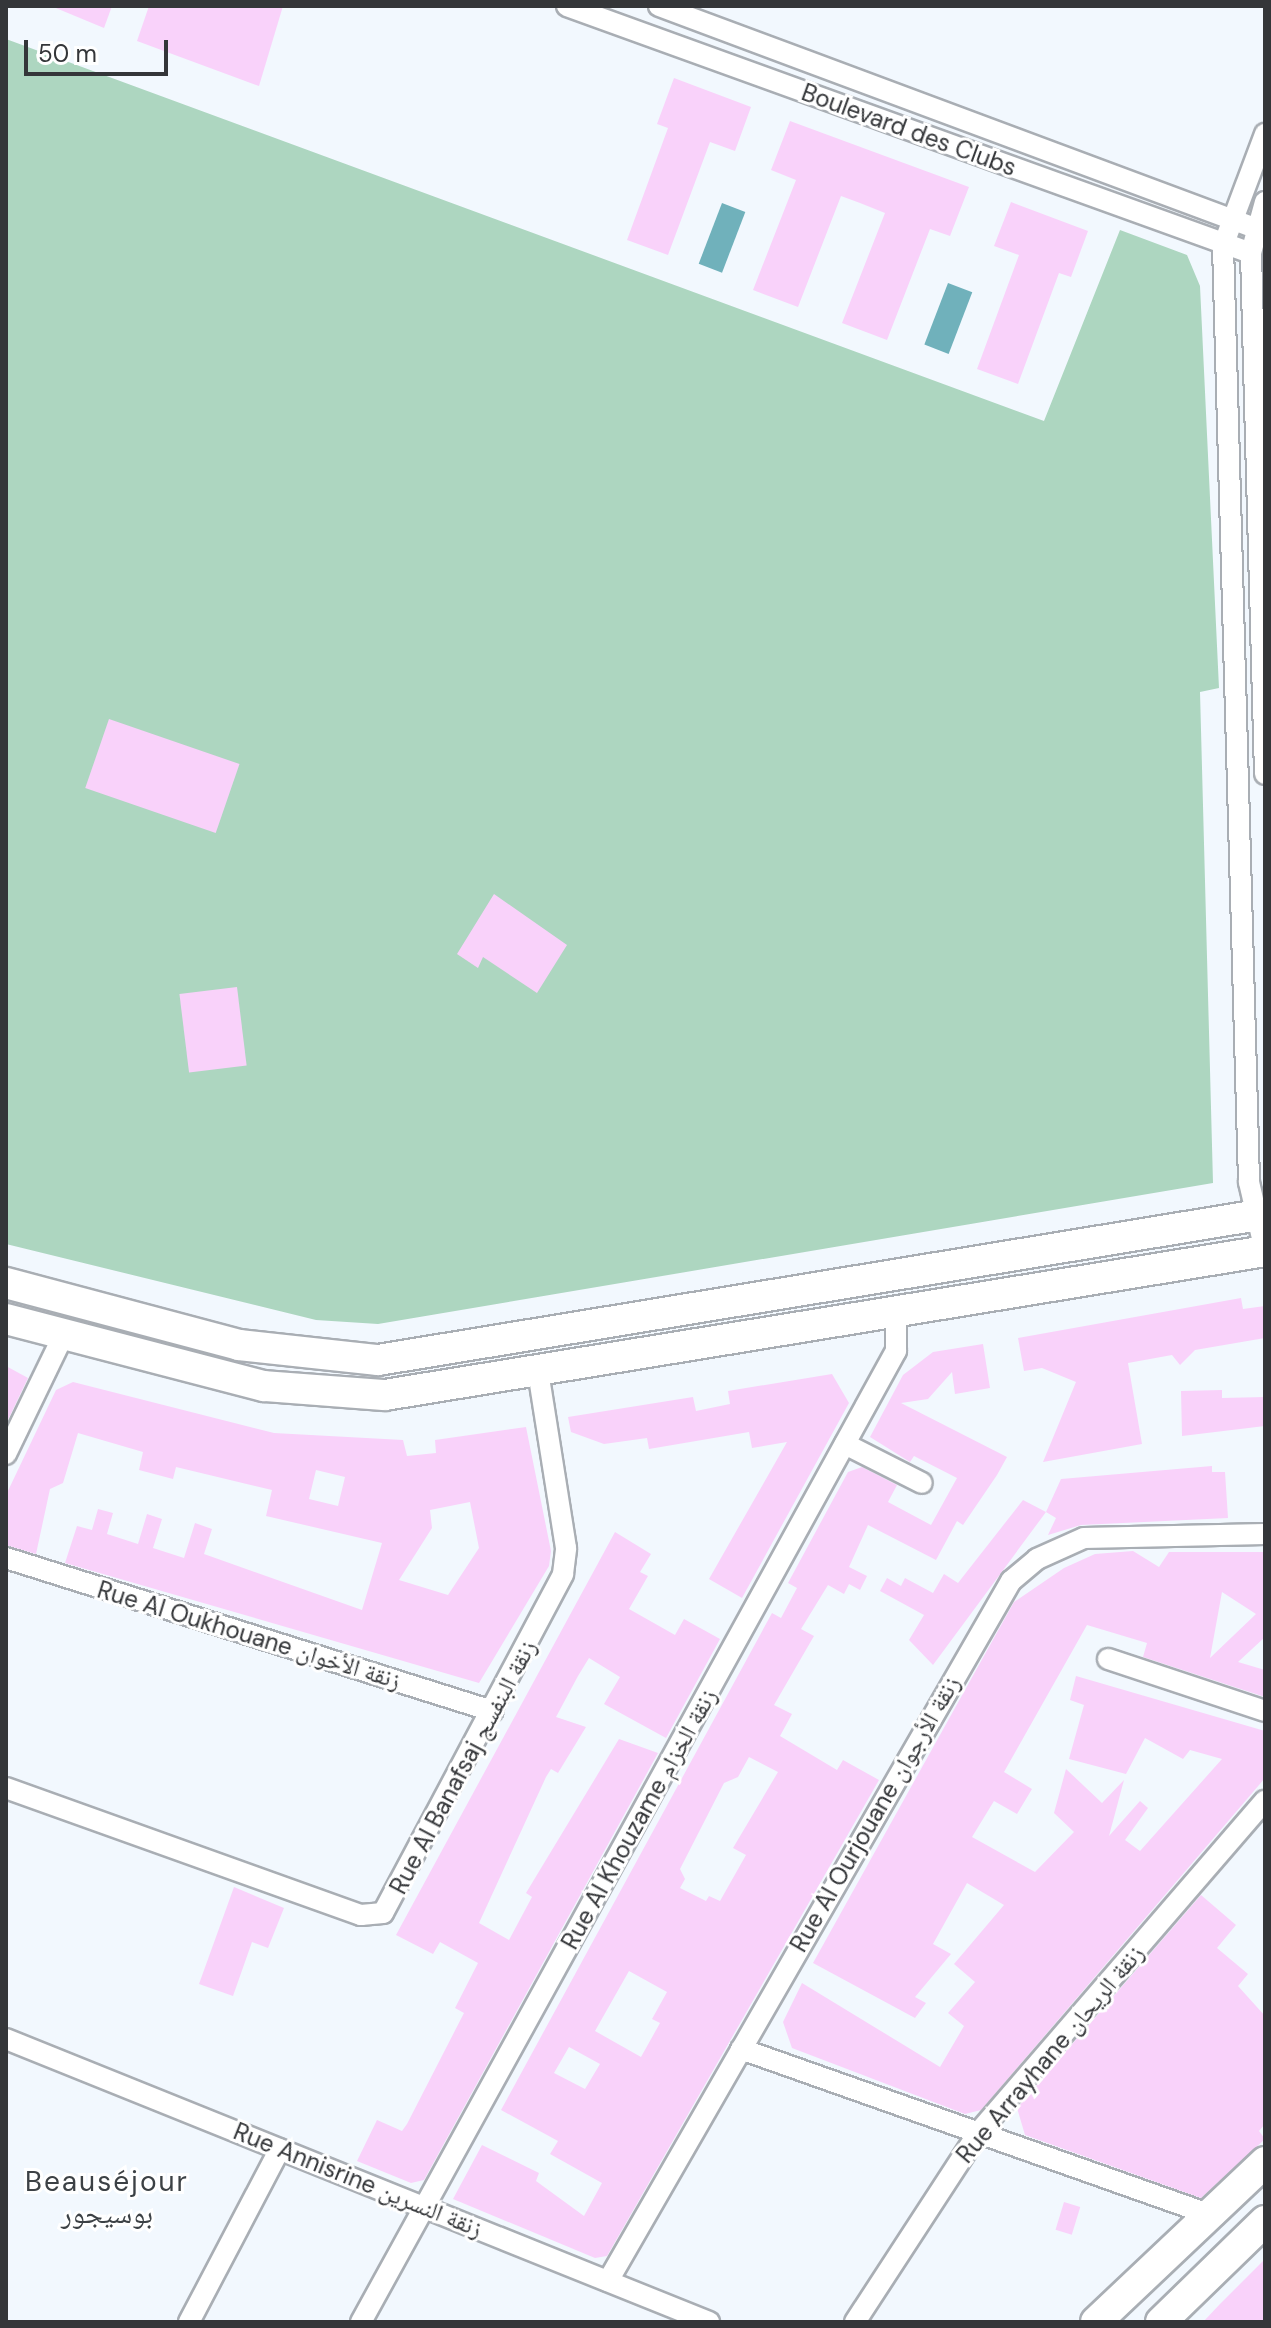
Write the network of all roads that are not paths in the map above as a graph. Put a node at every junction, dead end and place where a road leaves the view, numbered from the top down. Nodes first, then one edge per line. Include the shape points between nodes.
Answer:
1 (567, 6) edge
2 (658, 6) edge
3 (646, 33) junction
4 (1265, 134) edge
5 (1265, 202) edge
6 (1232, 222) junction
7 (1255, 228) junction
8 (1223, 246) junction
9 (1251, 253) junction
10 (1265, 774) edge
11 (1261, 1215) edge
12 (1265, 1251) edge
13 (6, 1283) edge
14 (896, 1312) junction
15 (6, 1319) edge
16 (64, 1334) junction
17 (538, 1372) junction
18 (845, 1444) junction
19 (6, 1454) edge
20 (922, 1483) dead end
21 (1265, 1534) edge
22 (6, 1558) edge
23 (1108, 1659) dead end
24 (492, 1711) junction
25 (1265, 1711) edge
26 (6, 1788) edge
27 (1265, 1801) edge
28 (6, 2039) edge
29 (741, 2049) junction
30 (978, 2133) junction
31 (280, 2149) junction
32 (1265, 2162) edge
33 (425, 2207) junction
34 (1214, 2216) junction
35 (1265, 2221) edge
36 (608, 2281) junction
37 (189, 2322) edge
38 (361, 2322) edge
39 (709, 2322) edge
40 (855, 2322) edge
41 (1096, 2322) edge
42 (1161, 2322) edge

1 - 3 street, Boulevard des Clubs
2 - 3 street
2 - 6 street, Boulevard des Clubs
3 - 8 street, Boulevard des Clubs
4 - 6 street
5 - 7 street
6 - 7 street, Boulevard des Clubs
6 - 8 street
7 - 9 street
8 - 9 street, Boulevard des Clubs
8 - 11 street via 1248,1166
9 - 10 street
11 - 12 street
11 - 13 main road via 378,1360 239,1345
12 - 14 main road
14 - 17 main road
14 - 18 street, Rue Al Khouzame زنقة الخزام via 897,1349
15 - 16 main road
16 - 17 main road via 296,1392 415,1393
16 - 19 street
17 - 24 street, Rue Al Banafsaj زنقة البنفسج via 567,1561
18 - 20 street
18 - 33 street, Rue Al Khouzame زنقة الخزام
21 - 29 street, Rue Al Ourjouane زنقة الأرجوان via 1084,1538 1024,1568 999,1596
22 - 24 street, Rue Al Oukhouane زنقة الأخوان
23 - 25 street
24 - 26 street, Rue Al Banafsaj زنقة البنفسج via 394,1901 378,1915 361,1915
27 - 30 street, Rue Arrayhane زنقة الريحان
28 - 31 street, Rue Annisrine زنقة النسرين
29 - 30 street
29 - 36 street, Rue Al Ourjouane زنقة الأرجوان
30 - 34 street
30 - 40 street, Rue Arrayhane زنقة الريحان
31 - 33 street, Rue Annisrine زنقة النسرين
31 - 37 street
32 - 34 main road
33 - 36 street, Rue Annisrine زنقة النسرين
33 - 38 street, Rue Al Khouzame زنقة الخزام
34 - 41 main road
35 - 42 main road
36 - 39 street, Rue Annisrine زنقة النسرين

